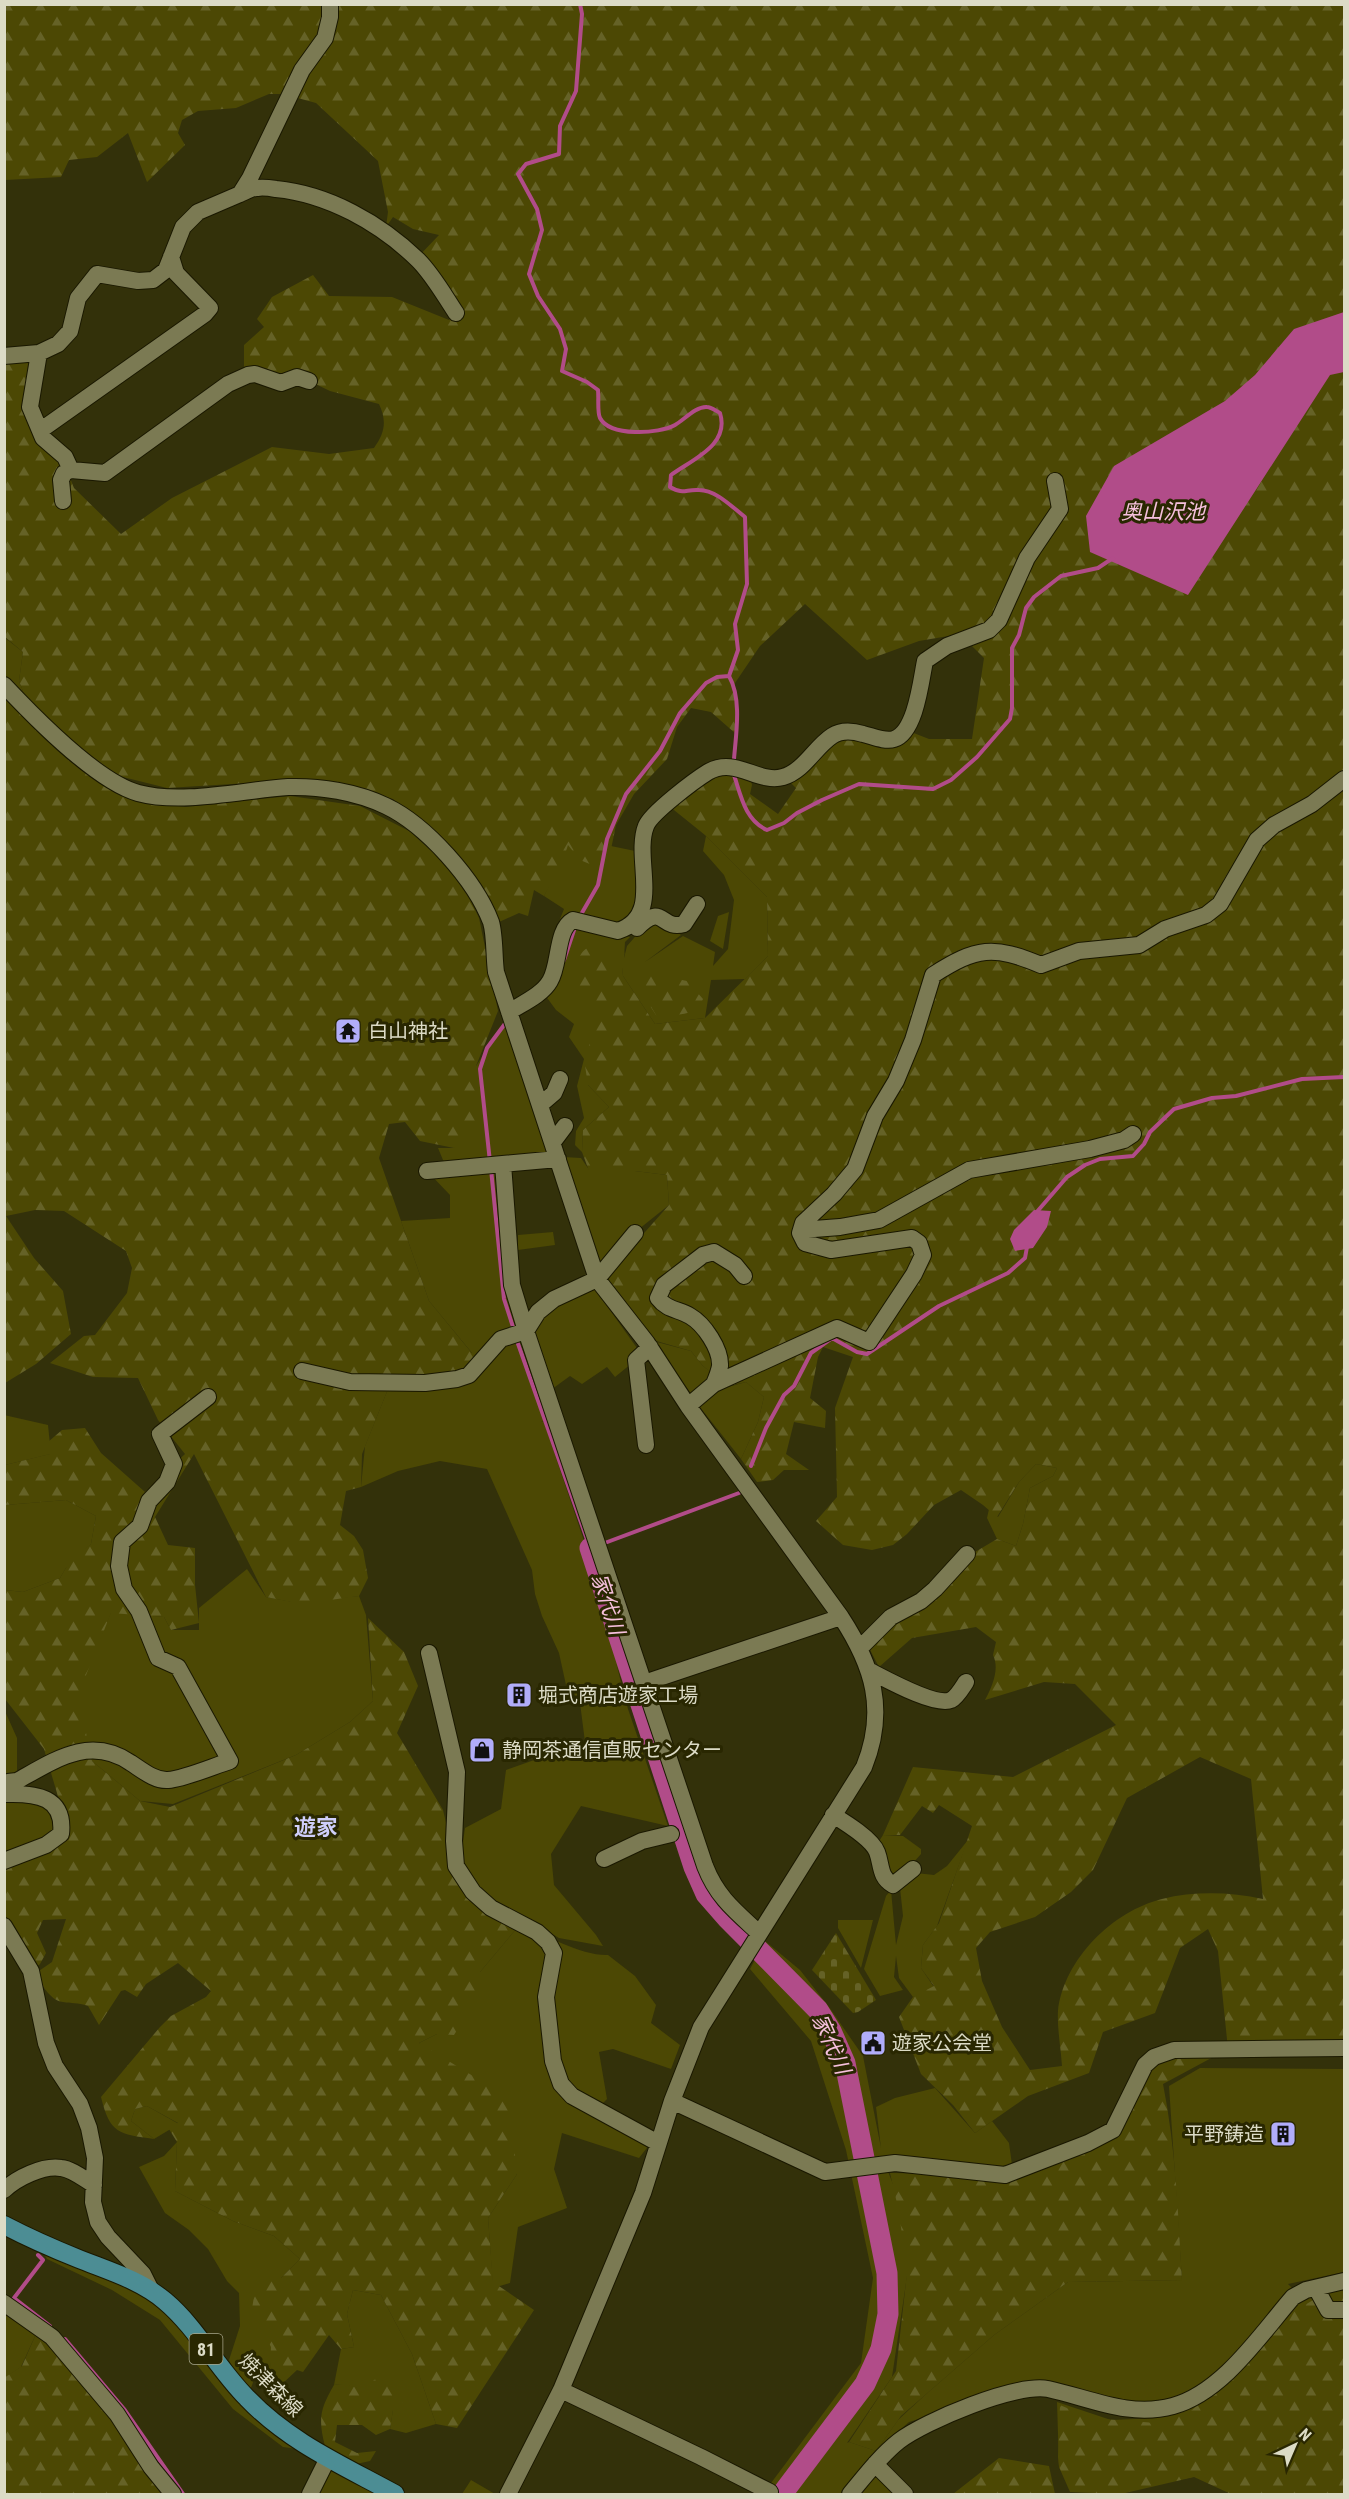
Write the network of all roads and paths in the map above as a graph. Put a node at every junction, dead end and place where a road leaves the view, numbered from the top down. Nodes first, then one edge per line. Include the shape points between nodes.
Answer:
1 (330, 4) edge
2 (240, 194) junction
3 (171, 257) junction
4 (456, 313) dead end
5 (39, 353) junction
6 (4, 356) edge
7 (309, 381) dead end
8 (41, 430) junction
9 (71, 470) junction
10 (1055, 481) dead end
11 (63, 501) dead end
12 (4, 686) edge
13 (1344, 779) edge
14 (697, 904) dead end
15 (618, 931) junction
16 (511, 1017) junction
17 (560, 1079) dead end
18 (540, 1105) junction
19 (565, 1126) dead end
20 (1133, 1134) dead end
21 (555, 1150) junction
22 (496, 1164) junction
23 (427, 1170) dead end
24 (801, 1230) junction
25 (635, 1233) dead end
26 (744, 1276) dead end
27 (597, 1280) junction
28 (518, 1334) junction
29 (650, 1347) junction
30 (302, 1371) dead end
31 (714, 1384) junction
32 (208, 1396) dead end
33 (688, 1406) junction
34 (646, 1445) dead end
35 (967, 1554) dead end
36 (841, 1617) junction
37 (861, 1647) junction
38 (429, 1653) dead end
39 (868, 1670) junction
40 (966, 1682) dead end
41 (644, 1683) junction
42 (4, 1787) edge
43 (4, 1791) edge
44 (833, 1815) junction
45 (671, 1834) dead end
46 (604, 1859) dead end
47 (4, 1861) edge
48 (913, 1869) dead end
49 (4, 1926) edge
50 (759, 1933) junction
51 (1344, 2048) edge
52 (672, 2101) junction
53 (658, 2143) junction
54 (94, 2185) junction
55 (4, 2190) edge
56 (4, 2225) edge
57 (1344, 2281) edge
58 (1316, 2288) junction
59 (151, 2290) junction
60 (4, 2303) edge
61 (1344, 2310) edge
62 (561, 2390) junction
63 (328, 2458) junction
64 (875, 2464) junction
65 (770, 2492) dead end
66 (173, 2494) edge
67 (310, 2494) edge
68 (395, 2494) edge
69 (508, 2494) edge
70 (850, 2494) edge
71 (905, 2494) edge

1 - 2 street via 325,38 302,70
2 - 3 street via 198,212 183,227
2 - 4 street via 258,187 291,191 351,212 418,260
3 - 5 street via 166,270 153,280 97,274 78,298 70,331 58,344
3 - 8 street via 176,273 210,308
5 - 6 street
5 - 8 street via 30,407
7 - 9 street via 297,377 281,383 248,375 228,384 105,473
8 - 9 street via 43,438 65,457
9 - 11 street via 61,480
10 - 15 street via 1060,509 1027,558 999,620 988,630 947,646 925,661 912,718 905,730 896,739 855,732 832,735 796,770 783,777 767,777 735,767 709,772 647,823 641,840 642,912 636,921
12 - 16 street via 83,761 137,793 165,797 289,787 321,789 366,798 405,818 458,868 486,912 492,925 496,972
13 - 24 street via 1257,840 1220,904 1206,915 1165,928 1139,945 1079,951 1041,965 992,950 961,957 933,975 914,1040 875,1116 855,1170 803,1223
14 - 15 street via 684,924 674,925 654,915 633,933
15 - 16 street via 568,922 552,978
16 - 18 street
17 - 18 street via 554,1094
18 - 21 street
19 - 21 street
20 - 24 street via 1090,1149 969,1170 879,1220
21 - 22 street
21 - 27 street
22 - 23 street
22 - 28 street
24 - 31 street via 805,1243 831,1250 912,1238 919,1243 923,1255 869,1342 837,1329
25 - 27 street
26 - 31 street via 714,1252 703,1255 664,1285 658,1298 664,1306 702,1324 719,1356 720,1368
27 - 28 street via 554,1299
27 - 29 street
28 - 30 street via 501,1339 469,1375 457,1379 350,1383
28 - 41 street via 598,1545
29 - 33 street
29 - 34 street via 636,1360
31 - 33 street
32 - 42 street via 160,1434 174,1464 167,1482 149,1501 140,1526 122,1542 119,1566 124,1589 139,1611 158,1658 178,1667 230,1761 167,1780 152,1776 118,1754 98,1749 65,1755
33 - 36 street
35 - 37 street via 935,1589 891,1617
36 - 37 street
36 - 41 street
37 - 39 street
38 - 53 street via 457,1772 456,1866 472,1892 491,1908 537,1932 554,1953 546,1997 553,2061 561,2084 572,2096
39 - 40 street via 944,1702 954,1699
39 - 44 street via 876,1723 873,1744 864,1767
41 - 50 street via 713,1887
43 - 47 street via 43,1798 56,1805 62,1820 61,1834 53,1841
44 - 48 street via 861,1834 877,1852 886,1882 893,1885
44 - 50 street
45 - 46 street via 642,1841
49 - 54 street via 31,1971 46,2043 87,2123 95,2158
50 - 52 street via 701,2027
51 - 52 street via 1174,2050 1154,2057 1145,2065 1113,2130 1005,2175 895,2163 825,2172
52 - 53 street
53 - 62 street via 644,2193
54 - 55 street via 70,2171 50,2168 32,2173
54 - 59 street via 98,2222 143,2274
56 - 59 main road, 焼津森線 / 81
57 - 58 street
58 - 61 street via 1328,2310
58 - 64 street via 1293,2297 1220,2380 1198,2396 1173,2406 1124,2409 1047,2389 1006,2392 920,2426
59 - 63 main road, 焼津森線 / 81 via 186,2322 245,2397 267,2418 285,2434
60 - 66 street via 52,2337 117,2414 151,2468
62 - 65 street
62 - 69 street
63 - 67 street
63 - 68 main road, 焼津森線 / 81
64 - 70 street
64 - 71 street

